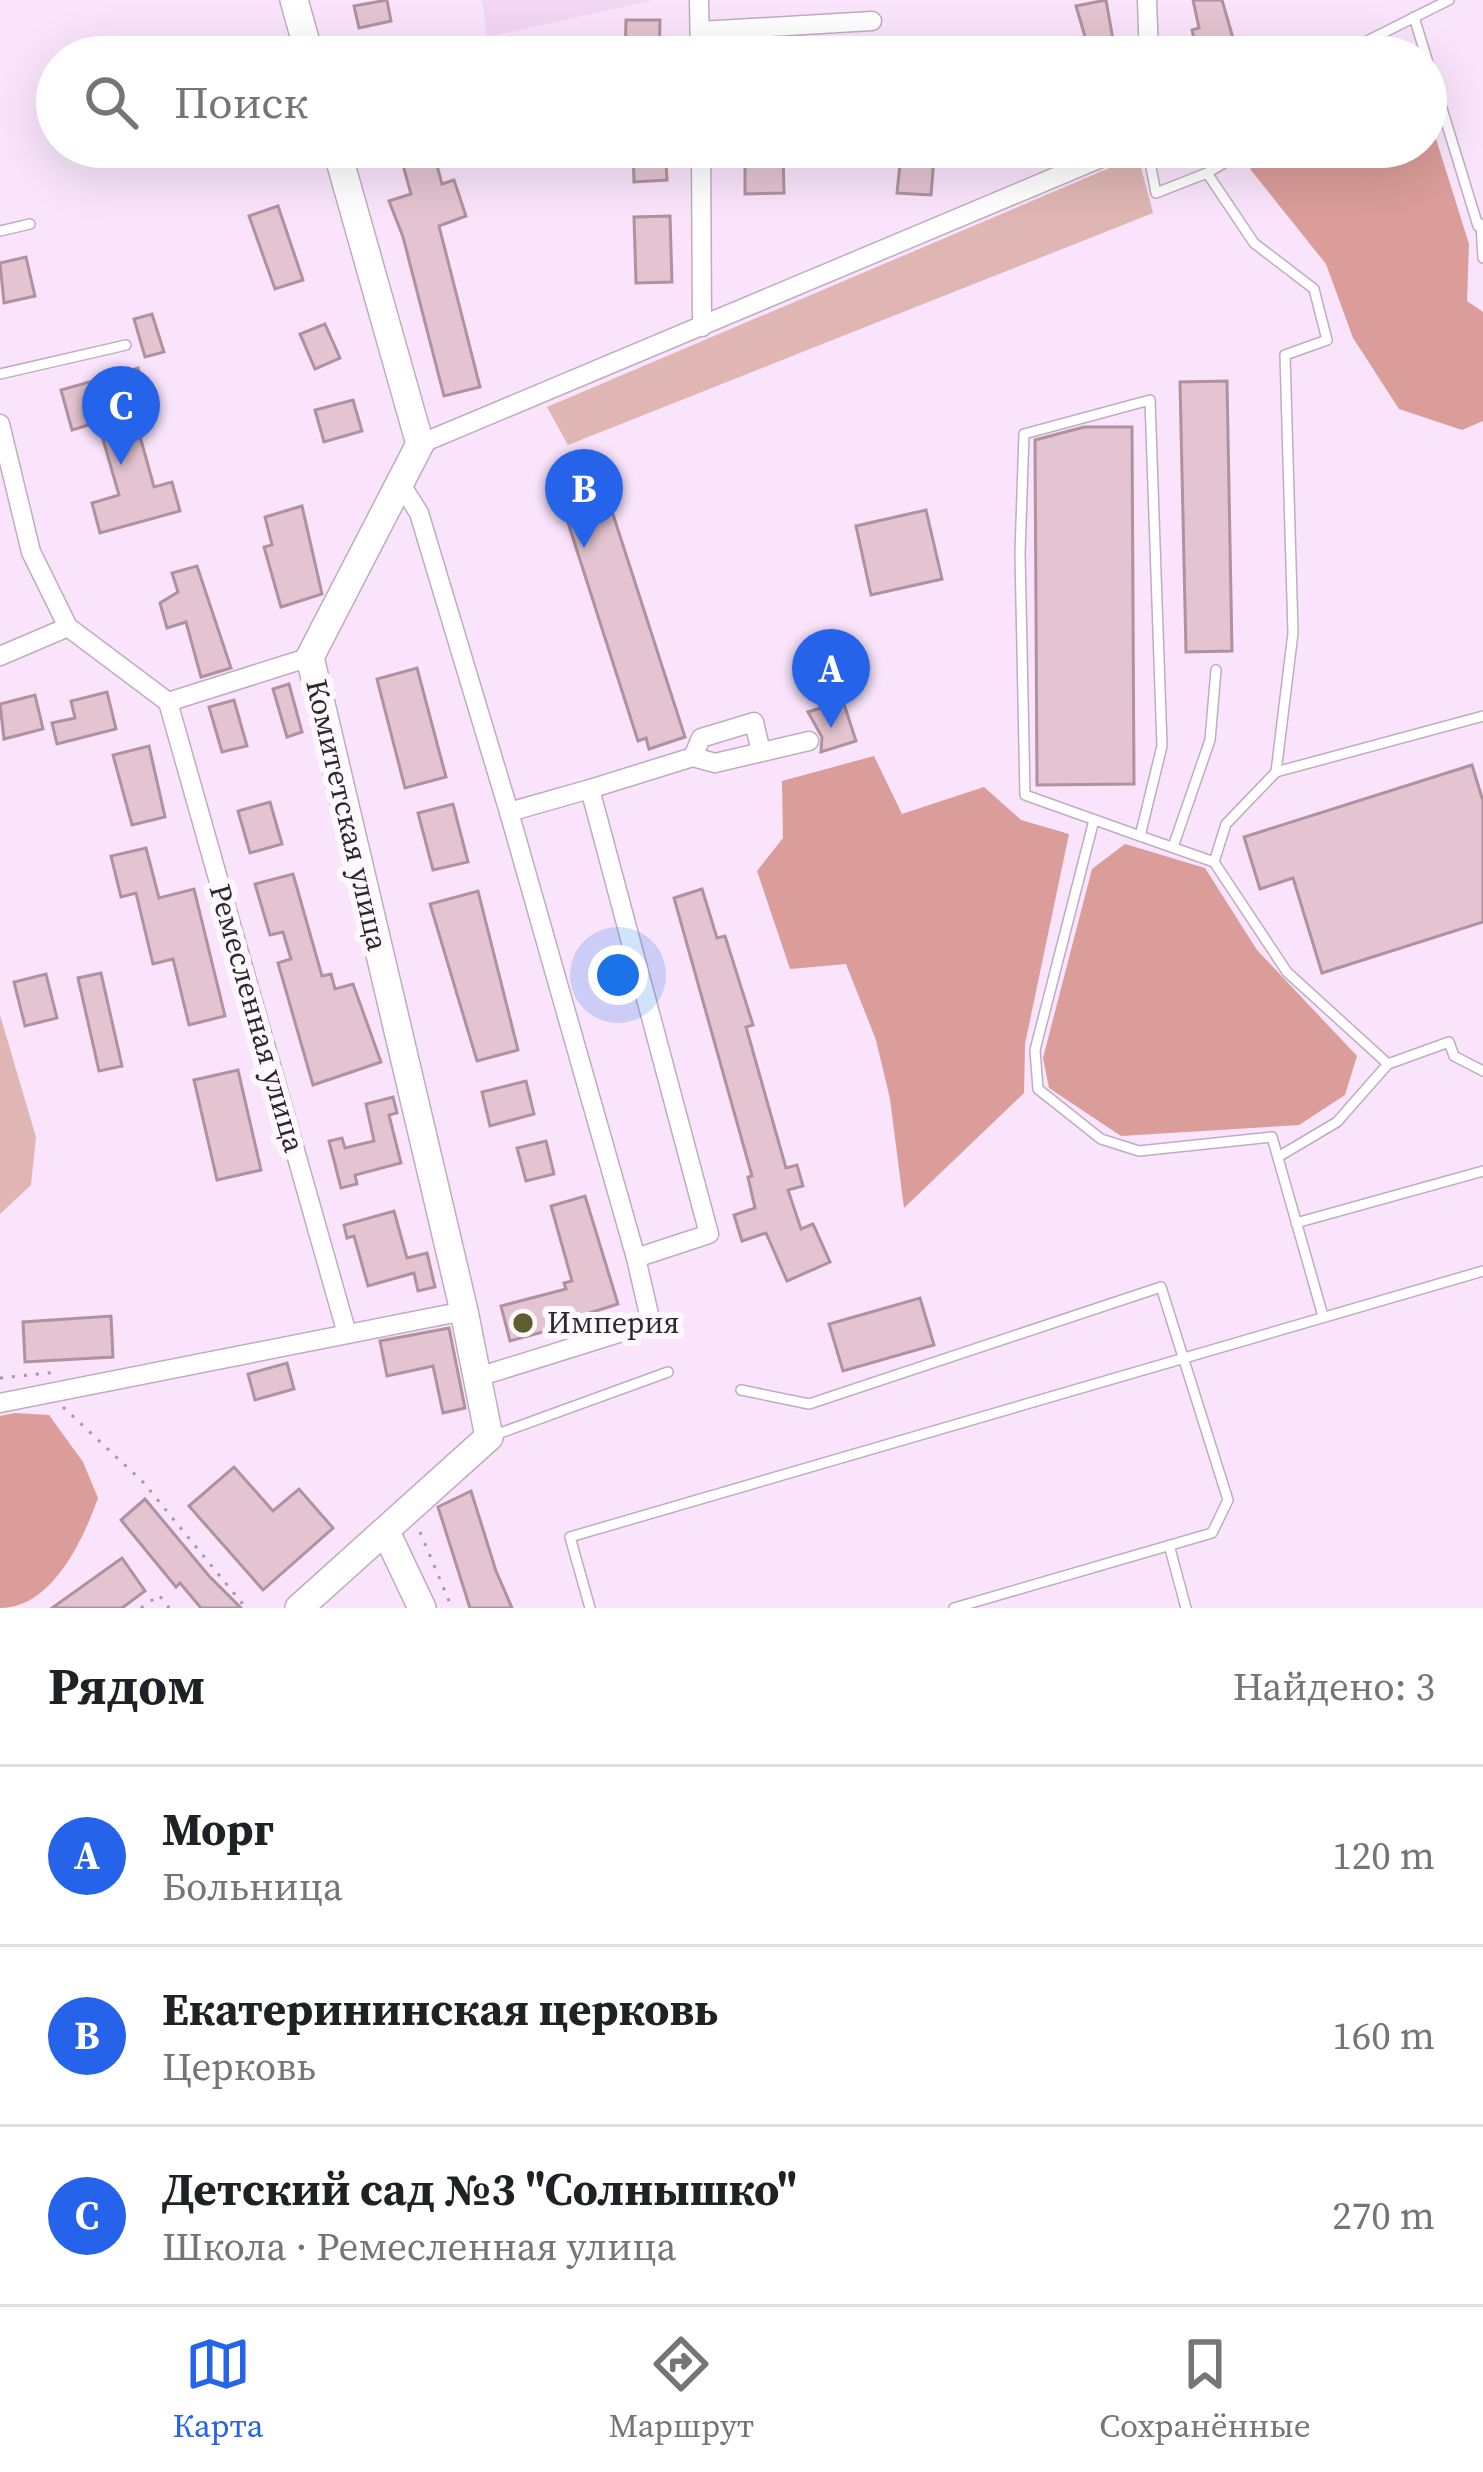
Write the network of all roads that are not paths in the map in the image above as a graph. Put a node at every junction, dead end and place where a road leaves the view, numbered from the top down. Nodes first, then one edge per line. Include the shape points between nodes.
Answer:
1 (294, 0) edge
2 (699, 0) edge
3 (1147, 0) edge
4 (1448, 0) edge
5 (1414, 17) junction
6 (872, 21) dead end
7 (700, 31) junction
8 (304, 36) edge
9 (700, 36) edge
10 (1148, 36) edge
11 (1376, 36) edge
12 (1420, 36) edge
13 (1447, 121) edge
14 (342, 168) edge
15 (700, 168) edge
16 (1077, 168) edge
17 (1152, 168) edge
18 (1215, 168) edge
19 (1207, 173) junction
20 (30, 224) dead end
21 (1480, 225) edge
22 (0, 232) edge
23 (1483, 258) edge
24 (702, 327) junction
25 (126, 345) dead end
26 (0, 374) edge
27 (0, 424) edge
28 (420, 444) junction
29 (402, 486) junction
30 (68, 627) junction
31 (0, 656) edge
32 (310, 657) junction
33 (1216, 670) dead end
34 (168, 702) junction
35 (1483, 716) edge
36 (809, 741) dead end
37 (761, 752) junction
38 (693, 758) junction
39 (1276, 772) junction
40 (590, 789) junction
41 (509, 812) junction
42 (1094, 820) junction
43 (1140, 836) junction
44 (1173, 847) junction
45 (1214, 862) junction
46 (1388, 1064) junction
47 (1483, 1071) edge
48 (1278, 1157) junction
49 (1483, 1171) edge
50 (1296, 1223) junction
51 (636, 1258) junction
52 (1483, 1271) edge
53 (464, 1311) junction
54 (1323, 1316) junction
55 (347, 1334) junction
56 (1183, 1355) junction
57 (668, 1372) dead end
58 (478, 1377) junction
59 (741, 1390) dead end
60 (0, 1403) edge
61 (488, 1437) junction
62 (386, 1532) junction
63 (1169, 1545) junction
64 (299, 1608) edge
65 (422, 1608) edge
66 (590, 1608) edge
67 (954, 1608) edge
68 (1186, 1608) edge

1 - 8 street
2 - 7 street
3 - 10 street
4 - 5 lane
5 - 11 lane
5 - 12 lane
6 - 7 street
7 - 9 street
13 - 21 lane
14 - 28 street
15 - 24 street
16 - 24 street
17 - 19 lane via 1156,193
18 - 19 lane
19 - 39 lane via 1254,243 1314,289 1327,340 1286,355 1294,633
20 - 22 lane
21 - 23 lane
24 - 28 street
25 - 26 lane
27 - 30 street via 31,551
28 - 29 street, Комитетская улица
29 - 32 street, Комитетская улица
29 - 41 street via 419,513
30 - 31 street
30 - 34 street
32 - 34 street
32 - 53 street, Комитетская улица
33 - 44 lane via 1210,740
34 - 55 street, Ремесленная улица
35 - 39 lane
36 - 37 street
37 - 38 street via 715,764
37 - 38 street via 754,722 701,738
38 - 40 street
39 - 45 lane via 1226,824
40 - 41 street
40 - 51 street via 710,1234
41 - 51 street
42 - 43 lane
42 - 43 lane via 1025,796 1024,434 1150,400 1162,746
42 - 48 lane via 1035,1050 1038,1089 1101,1139 1139,1151 1272,1137
43 - 44 lane
44 - 45 lane
45 - 46 lane via 1287,972
46 - 47 lane via 1449,1042 1454,1057
46 - 48 lane via 1337,1122
48 - 50 lane
49 - 50 lane
50 - 54 lane
51 - 58 street via 651,1323
52 - 54 lane
53 - 55 street
53 - 58 street, Комитетская улица
54 - 56 lane
55 - 60 street
56 - 59 lane via 1161,1287 808,1404
56 - 63 lane via 1228,1500 1213,1533
56 - 66 lane via 570,1537
57 - 61 lane
58 - 61 street, Комитетская улица
61 - 62 street
62 - 64 street
62 - 65 street
63 - 67 lane
63 - 68 lane

